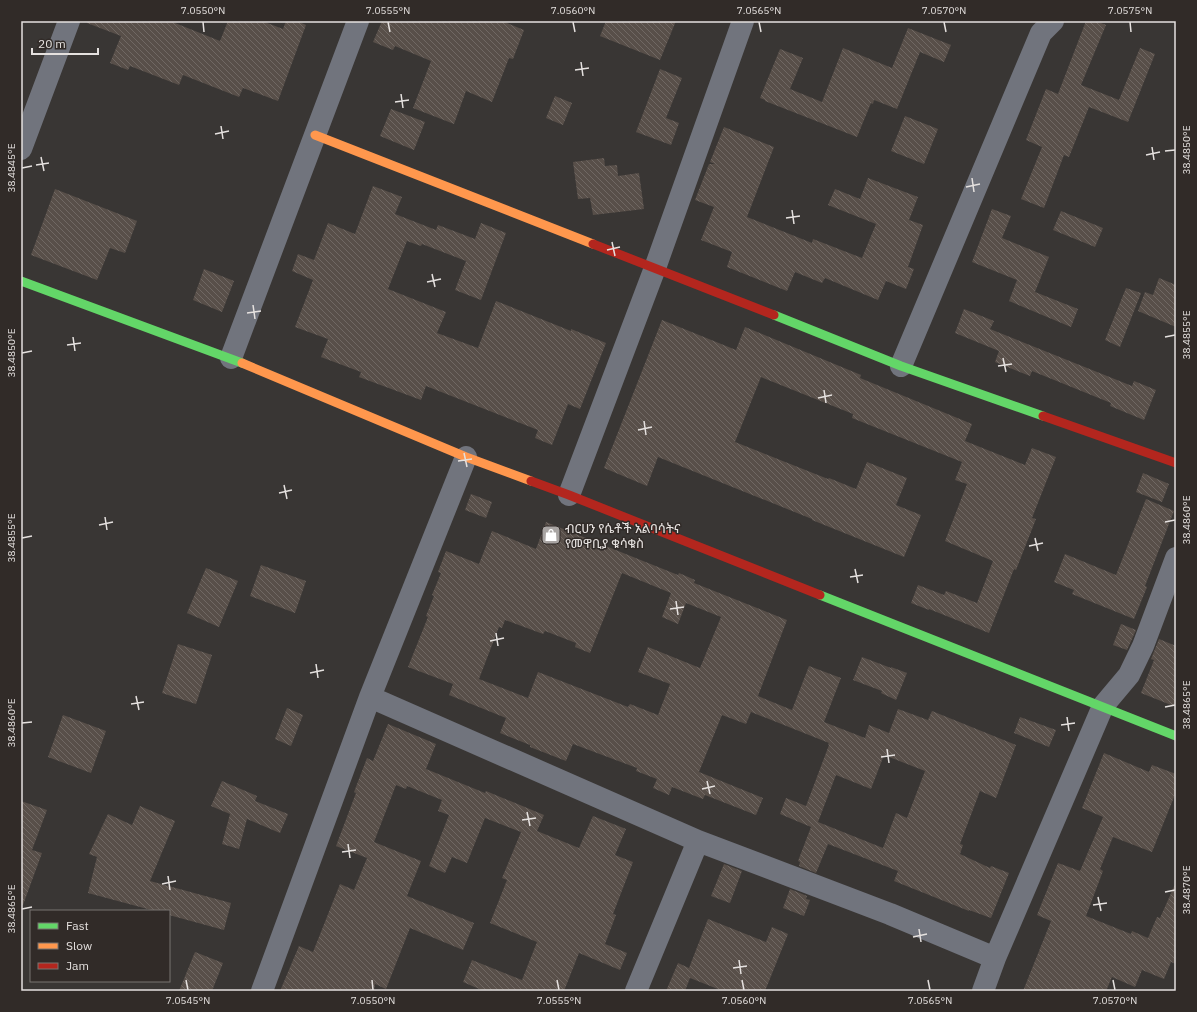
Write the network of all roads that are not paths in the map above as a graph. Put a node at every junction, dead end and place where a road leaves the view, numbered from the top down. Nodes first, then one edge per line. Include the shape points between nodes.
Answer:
1 (69, 21) edge
2 (358, 21) edge
3 (743, 21) edge
4 (1052, 21) edge
5 (315, 135) junction
6 (21, 149) edge
7 (655, 268) junction
8 (21, 281) edge
9 (231, 358) junction
10 (901, 366) junction
11 (466, 456) junction
12 (1176, 463) edge
13 (569, 495) junction
14 (1176, 558) edge
15 (370, 698) junction
16 (1103, 706) junction
17 (1176, 736) edge
18 (698, 841) junction
19 (996, 958) junction
20 (262, 991) edge
21 (636, 991) edge
22 (982, 991) edge

1 - 6 street
2 - 5 street
3 - 7 street
4 - 10 street via 1041,33
5 - 7 street
5 - 9 street
7 - 10 street
7 - 13 street
8 - 9 street
9 - 11 street
10 - 12 street
11 - 13 street
11 - 15 street
13 - 16 street
14 - 16 street via 1129,675
15 - 18 street
15 - 20 street
16 - 17 street
16 - 19 street
18 - 19 street via 890,914
18 - 21 street
19 - 22 street

